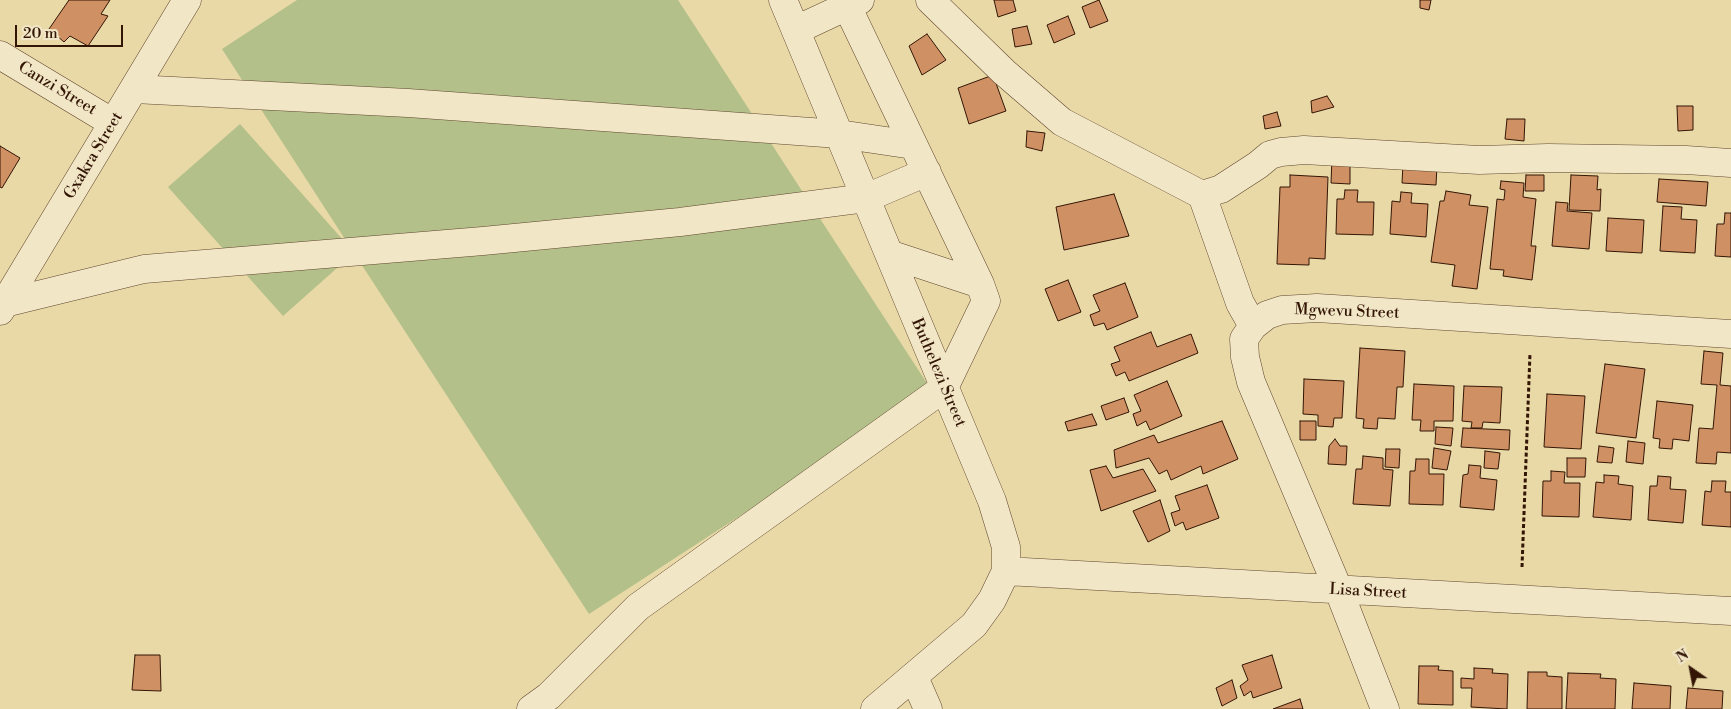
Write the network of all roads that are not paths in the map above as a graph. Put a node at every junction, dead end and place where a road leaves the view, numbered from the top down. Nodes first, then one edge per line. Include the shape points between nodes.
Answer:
1 (187, 0) edge
2 (783, 0) edge
3 (930, 0) edge
4 (851, 2) edge
5 (796, 30) junction
6 (0, 55) edge
7 (134, 89) junction
8 (113, 123) junction
9 (839, 134) junction
10 (914, 145) junction
11 (1731, 163) edge
12 (927, 172) junction
13 (1202, 195) junction
14 (866, 198) junction
15 (889, 254) junction
16 (980, 284) junction
17 (3, 307) edge
18 (1253, 326) junction
19 (1731, 334) edge
20 (944, 388) junction
21 (1006, 571) junction
22 (1339, 591) junction
23 (1731, 611) edge
24 (914, 678) junction
25 (531, 709) edge
26 (875, 709) edge
27 (928, 709) edge
28 (1384, 709) edge

1 - 7 street, Gxakra Street
2 - 5 street, Buthelezi Street
3 - 13 street via 1004,72 1062,122
4 - 5 street
4 - 10 street
5 - 9 street, Buthelezi Street
6 - 8 street, Canzi Street
7 - 8 street, Gxakra Street
7 - 9 street via 418,104
8 - 17 street, Gxakra Street
9 - 10 street
9 - 14 street, Buthelezi Street
10 - 12 street
11 - 13 street via 1548,158 1479,160 1304,150 1270,155 1221,189
12 - 14 street
12 - 16 street
13 - 18 street via 1240,303
14 - 15 street, Buthelezi Street
14 - 17 street via 680,222 144,269
15 - 16 street
15 - 20 street, Buthelezi Street
16 - 20 street via 986,302
18 - 19 street, Mgwevu Street via 1267,315 1282,310 1317,308
18 - 22 street via 1244,339 1251,382
20 - 21 street, Buthelezi Street via 992,501 1006,547
20 - 25 street via 638,607 549,696
21 - 22 street, Lisa Street
21 - 24 street, Buthelezi Street via 992,600 974,625
22 - 23 street, Lisa Street
22 - 28 street
24 - 26 street, Buthelezi Street
24 - 27 street

